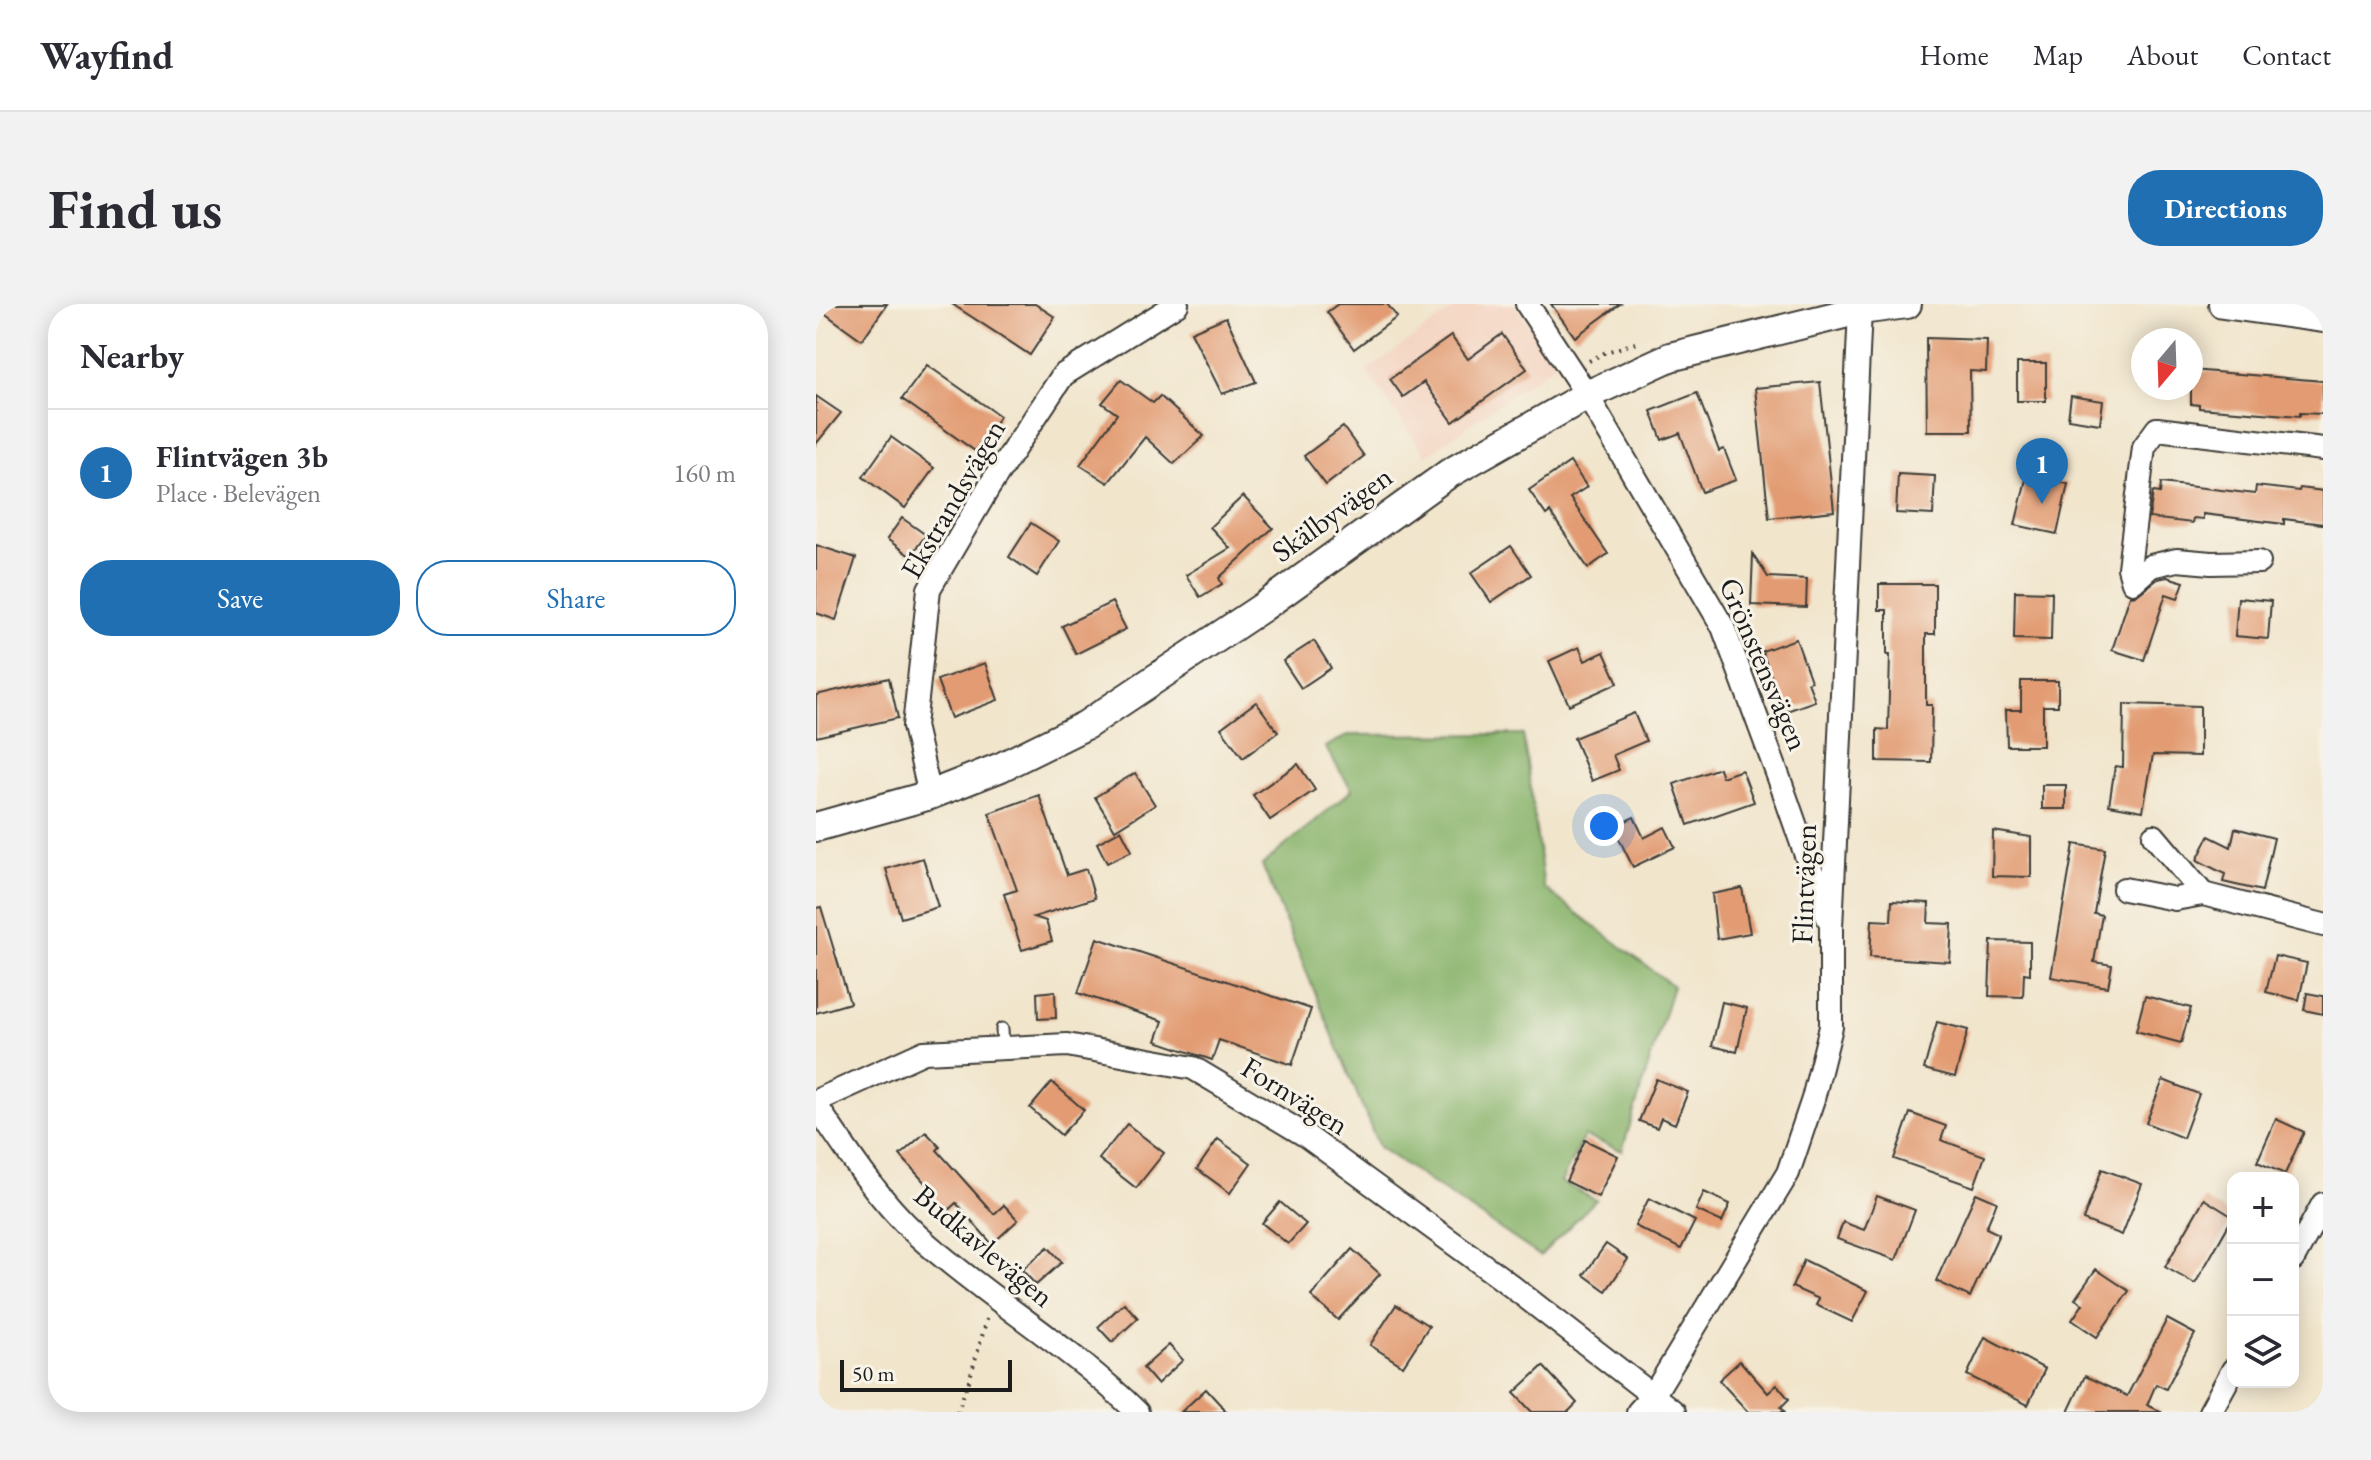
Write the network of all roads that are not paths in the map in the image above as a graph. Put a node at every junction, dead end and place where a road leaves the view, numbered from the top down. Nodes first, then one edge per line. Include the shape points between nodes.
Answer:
1 (1177, 304) edge
2 (1527, 304) edge
3 (1907, 304) edge
4 (2223, 304) edge
5 (1862, 307) edge
6 (2323, 318) edge
7 (1587, 395) junction
8 (2323, 449) edge
9 (2259, 562) dead end
10 (930, 795) junction
11 (816, 827) edge
12 (2154, 836) dead end
13 (2206, 871) dead end
14 (2124, 889) dead end
15 (2203, 894) junction
16 (2323, 925) edge
17 (1831, 928) junction
18 (816, 1103) edge
19 (2323, 1204) edge
20 (2299, 1248) edge
21 (2227, 1381) edge
22 (1654, 1394) junction
23 (1137, 1412) edge
24 (1638, 1412) edge
25 (1674, 1412) edge
26 (2210, 1412) edge

1 - 10 street, Ekstrandsvägen via 1063,375 929,589 914,726
2 - 7 street, Grönstensvägen
3 - 5 street, Skälbyvägen
4 - 6 street
5 - 7 street, Skälbyvägen via 1670,357
5 - 17 street, Flintvägen
7 - 10 street, Skälbyvägen via 1448,474 1086,725
7 - 17 street, Grönstensvägen via 1723,627
8 - 9 street via 2157,429 2144,447 2129,568 2133,582 2151,566 2177,560
10 - 11 street, Skälbyvägen
12 - 15 street
13 - 15 street
14 - 15 street via 2175,899
15 - 16 street
17 - 22 street, Flintvägen via 1831,1027 1788,1173
18 - 22 street, Fornvägen via 924,1052 1002,1038 1193,1068 1305,1135
18 - 23 street, Budkavlevägen via 848,1153 915,1233
19 - 20 street
21 - 26 street
22 - 24 street, Flintvägen
22 - 25 street, Fornvägen

